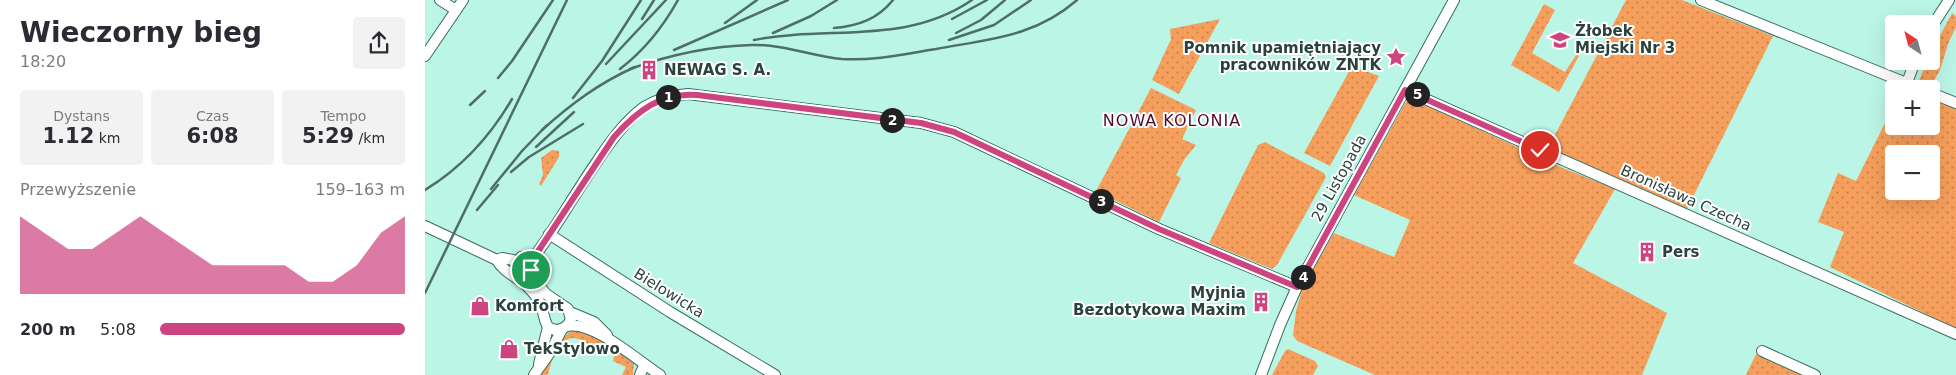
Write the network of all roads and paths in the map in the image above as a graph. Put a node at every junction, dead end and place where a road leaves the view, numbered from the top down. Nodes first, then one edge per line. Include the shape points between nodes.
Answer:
1 (440, 0) edge
2 (463, 0) edge
3 (1453, 0) edge
4 (1701, 0) edge
5 (1949, 0) edge
6 (456, 10) junction
7 (1939, 15) edge
8 (425, 56) edge
9 (1900, 80) edge
10 (1405, 90) junction
11 (1940, 96) edge
12 (1956, 102) edge
13 (425, 226) edge
14 (549, 234) junction
15 (517, 258) junction
16 (497, 260) junction
17 (531, 266) junction
18 (509, 272) junction
19 (1297, 287) junction
20 (570, 312) junction
21 (548, 327) junction
22 (564, 327) junction
23 (1956, 334) edge
24 (611, 340) junction
25 (1762, 351) dead end
26 (644, 365) junction
27 (536, 372) edge
28 (640, 375) edge
29 (660, 375) edge
30 (775, 375) edge
31 (1261, 375) edge
32 (1815, 375) edge

1 - 6 street
2 - 6 street
3 - 10 street, 29 Listopada
4 - 9 street
5 - 7 street
6 - 8 street
10 - 19 street, 29 Listopada
10 - 23 street, Bronisława Czecha
11 - 12 street
13 - 16 street
14 - 15 street
14 - 17 street
14 - 19 street via 626,123 652,103 688,94 921,123 954,132 1159,229
14 - 30 street, Bielowicka
15 - 16 street
15 - 17 street via 525,258
15 - 18 street via 509,264
16 - 18 street
17 - 20 street via 533,278 546,294
18 - 21 street via 536,297
19 - 31 street, 29 Listopada
20 - 22 street via 571,319
20 - 24 street via 594,322
21 - 22 street via 554,330
21 - 27 street
22 - 24 street via 578,326
22 - 27 street
24 - 26 street
25 - 32 street
26 - 28 street
26 - 29 street

